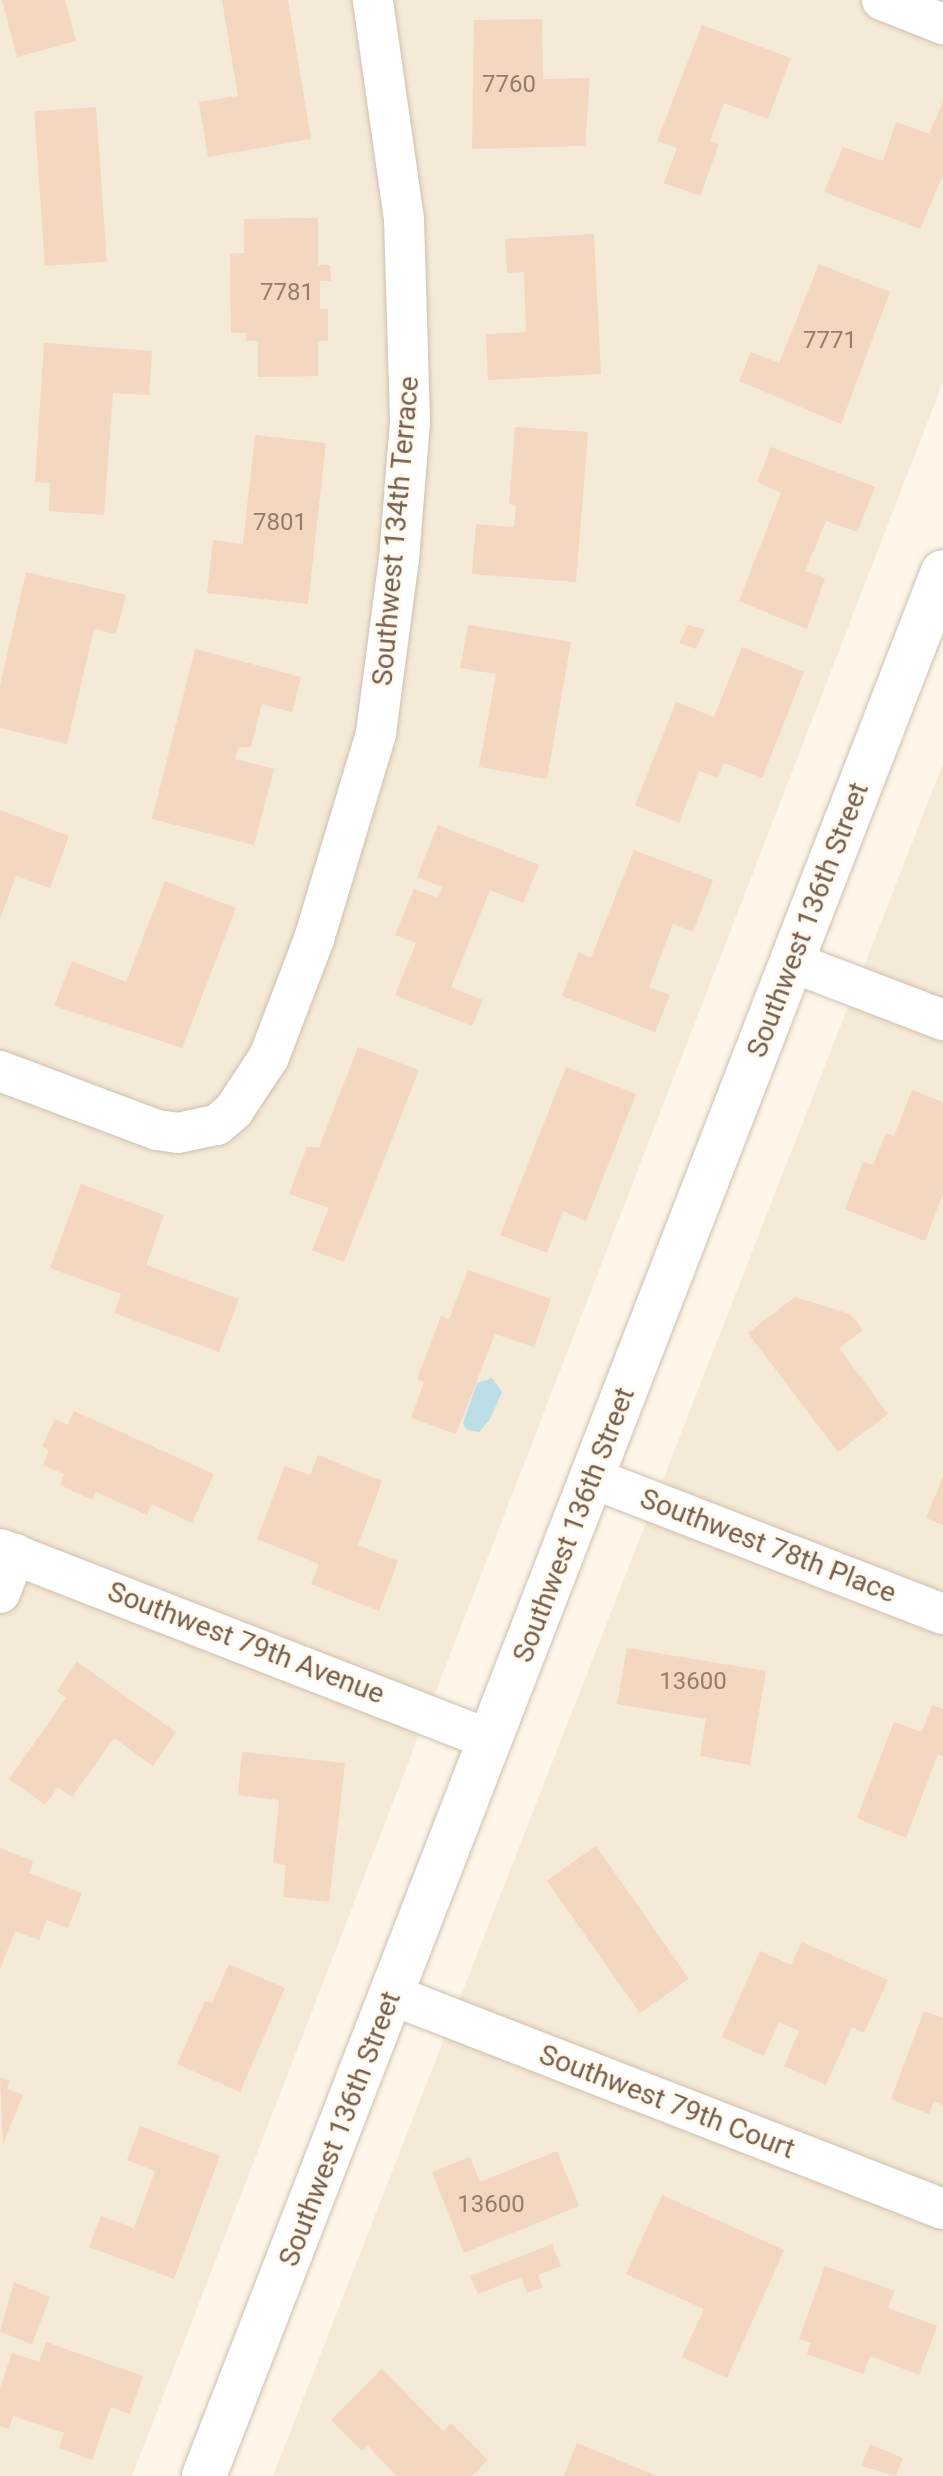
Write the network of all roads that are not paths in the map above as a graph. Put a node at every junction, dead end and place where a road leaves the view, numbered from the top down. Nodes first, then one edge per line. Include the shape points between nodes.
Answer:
1 (373, 0) edge
2 (882, 0) edge
3 (943, 24) edge
4 (943, 572) edge
5 (792, 962) junction
6 (943, 1020) edge
7 (0, 1071) edge
8 (592, 1478) junction
9 (8, 1552) edge
10 (0, 1593) edge
11 (943, 1614) edge
12 (491, 1740) junction
13 (392, 1995) junction
14 (943, 2209) edge
15 (204, 2476) edge

1 - 7 street, Southwest 134th Terrace via 397,137 410,352 405,491 385,680 351,827 283,1024 253,1085 217,1125 178,1133 157,1130
2 - 3 street
4 - 5 street, Southwest 136th Street
5 - 6 street
5 - 8 street, Southwest 136th Street
8 - 11 street, Southwest 78th Place
8 - 12 street, Southwest 136th Street
9 - 10 street
9 - 12 street, Southwest 79th Avenue
12 - 13 street, Southwest 136th Street
13 - 14 street, Southwest 79th Court
13 - 15 street, Southwest 136th Street

